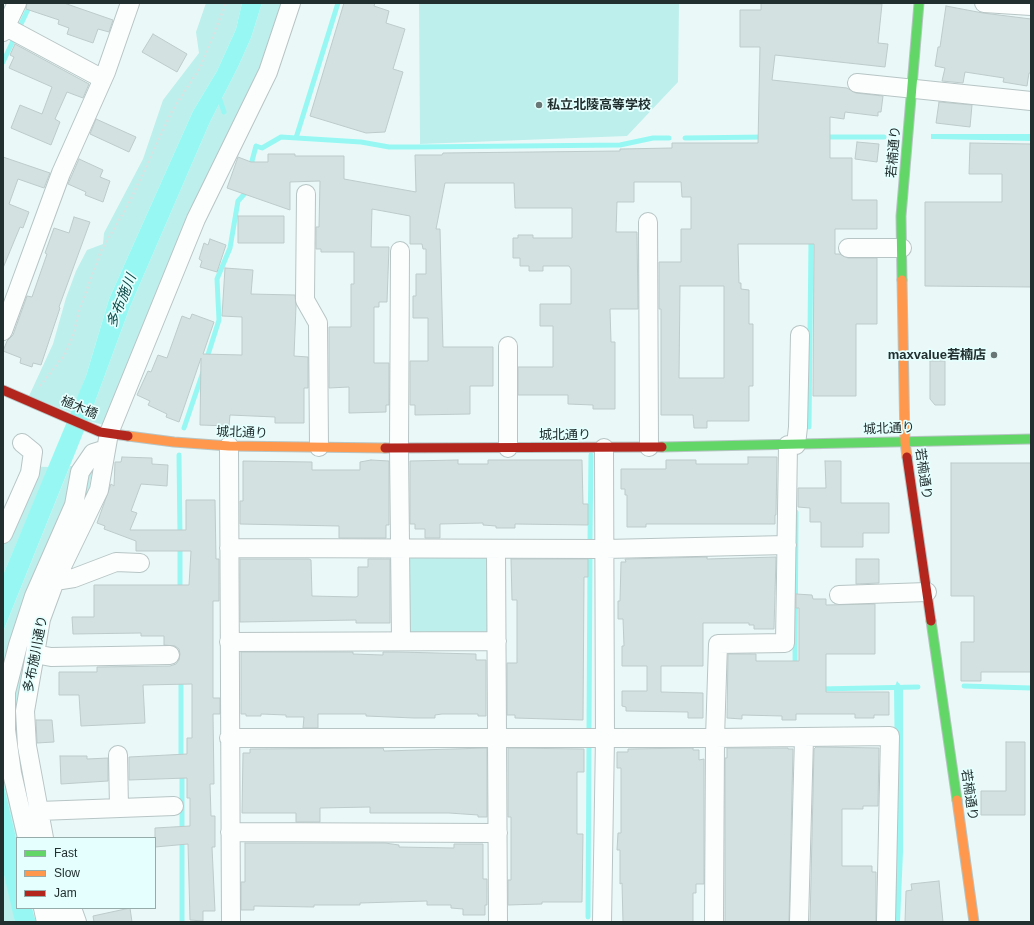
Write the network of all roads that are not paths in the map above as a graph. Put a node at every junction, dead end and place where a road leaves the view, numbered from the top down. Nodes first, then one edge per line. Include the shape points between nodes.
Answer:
1 (17, 3) edge
2 (130, 3) edge
3 (290, 3) edge
4 (919, 3) edge
5 (984, 3) edge
6 (1031, 6) edge
7 (4, 30) edge
8 (103, 79) junction
9 (857, 83) dead end
10 (912, 88) junction
11 (1031, 101) edge
12 (306, 194) dead end
13 (648, 222) dead end
14 (848, 248) dead end
15 (902, 248) junction
16 (400, 251) dead end
17 (3, 331) edge
18 (800, 335) dead end
19 (508, 346) dead end
20 (3, 390) edge
21 (105, 438) junction
22 (1031, 439) edge
23 (22, 442) dead end
24 (905, 442) junction
25 (792, 445) junction
26 (229, 446) junction
27 (319, 447) junction
28 (649, 447) junction
29 (399, 448) junction
30 (508, 448) junction
31 (604, 448) junction
32 (3, 534) edge
33 (787, 545) junction
34 (229, 548) junction
35 (400, 548) junction
36 (496, 549) junction
37 (605, 549) junction
38 (140, 563) dead end
39 (54, 581) junction
40 (927, 592) junction
41 (839, 595) dead end
42 (401, 640) junction
43 (497, 640) junction
44 (229, 642) junction
45 (18, 645) junction
46 (35, 651) junction
47 (170, 655) dead end
48 (6, 692) junction
49 (28, 694) junction
50 (229, 738) junction
51 (496, 738) junction
52 (605, 738) junction
53 (714, 738) junction
54 (804, 738) junction
55 (118, 755) dead end
56 (174, 806) dead end
57 (119, 808) junction
58 (39, 811) junction
59 (230, 832) junction
60 (498, 834) junction
61 (27, 837) edge
62 (44, 837) edge
63 (43, 909) edge
64 (57, 909) edge
65 (72, 909) edge
66 (46, 922) edge
67 (60, 922) edge
68 (77, 922) edge
69 (231, 922) edge
70 (498, 922) edge
71 (602, 922) edge
72 (714, 922) edge
73 (799, 922) edge
74 (886, 922) edge
75 (974, 922) edge

1 - 7 street
2 - 8 street
3 - 21 street, 多布施川通り via 268,72 196,219
4 - 10 street, 若楠通り
5 - 6 street
7 - 8 street via 22,36
8 - 17 street via 60,173
9 - 10 street
10 - 11 street
10 - 15 street, 若楠通り via 901,216
12 - 27 street via 305,300 318,323
13 - 28 street
14 - 15 street
15 - 24 street, 若楠通り
16 - 29 street
18 - 25 street via 798,427
19 - 30 street
20 - 21 street, 植木橋
21 - 26 street, 城北通り
21 - 39 street, 多布施川通り via 99,490
21 - 45 street via 80,472 74,505 34,596
22 - 24 street, 城北通り
23 - 32 street via 33,452 30,473
24 - 25 street, 城北通り
24 - 40 street, 若楠通り
25 - 28 street, 城北通り
25 - 33 street
26 - 27 street, 城北通り
26 - 34 street
27 - 29 street, 城北通り
28 - 31 street, 城北通り
29 - 30 street, 城北通り
29 - 35 street
30 - 31 street, 城北通り
31 - 37 street
33 - 37 street
33 - 53 street via 785,643 718,644
34 - 35 street
34 - 44 street
35 - 36 street
35 - 42 street
36 - 37 street
36 - 43 street
37 - 52 street
38 - 39 street via 116,562 74,578
39 - 46 street, 多布施川通り via 41,620
40 - 41 street
40 - 75 street, 若楠通り
42 - 43 street
42 - 44 street
43 - 51 street
44 - 50 street
45 - 46 street
45 - 48 street
46 - 47 street via 51,657
46 - 49 street, 多布施川通り
48 - 49 street
48 - 61 street via 7,737 12,773
49 - 58 street, 多布施川通り via 25,710 27,746
50 - 51 street
50 - 59 street
51 - 52 street
51 - 60 street
52 - 53 street
52 - 71 street
53 - 54 street
53 - 72 street
54 - 73 street
54 - 74 street via 890,736
55 - 57 street
56 - 57 street
57 - 58 street
58 - 62 street, 多布施川通り
59 - 60 street
59 - 69 street
60 - 70 street
63 - 66 street
64 - 67 street
65 - 68 street

